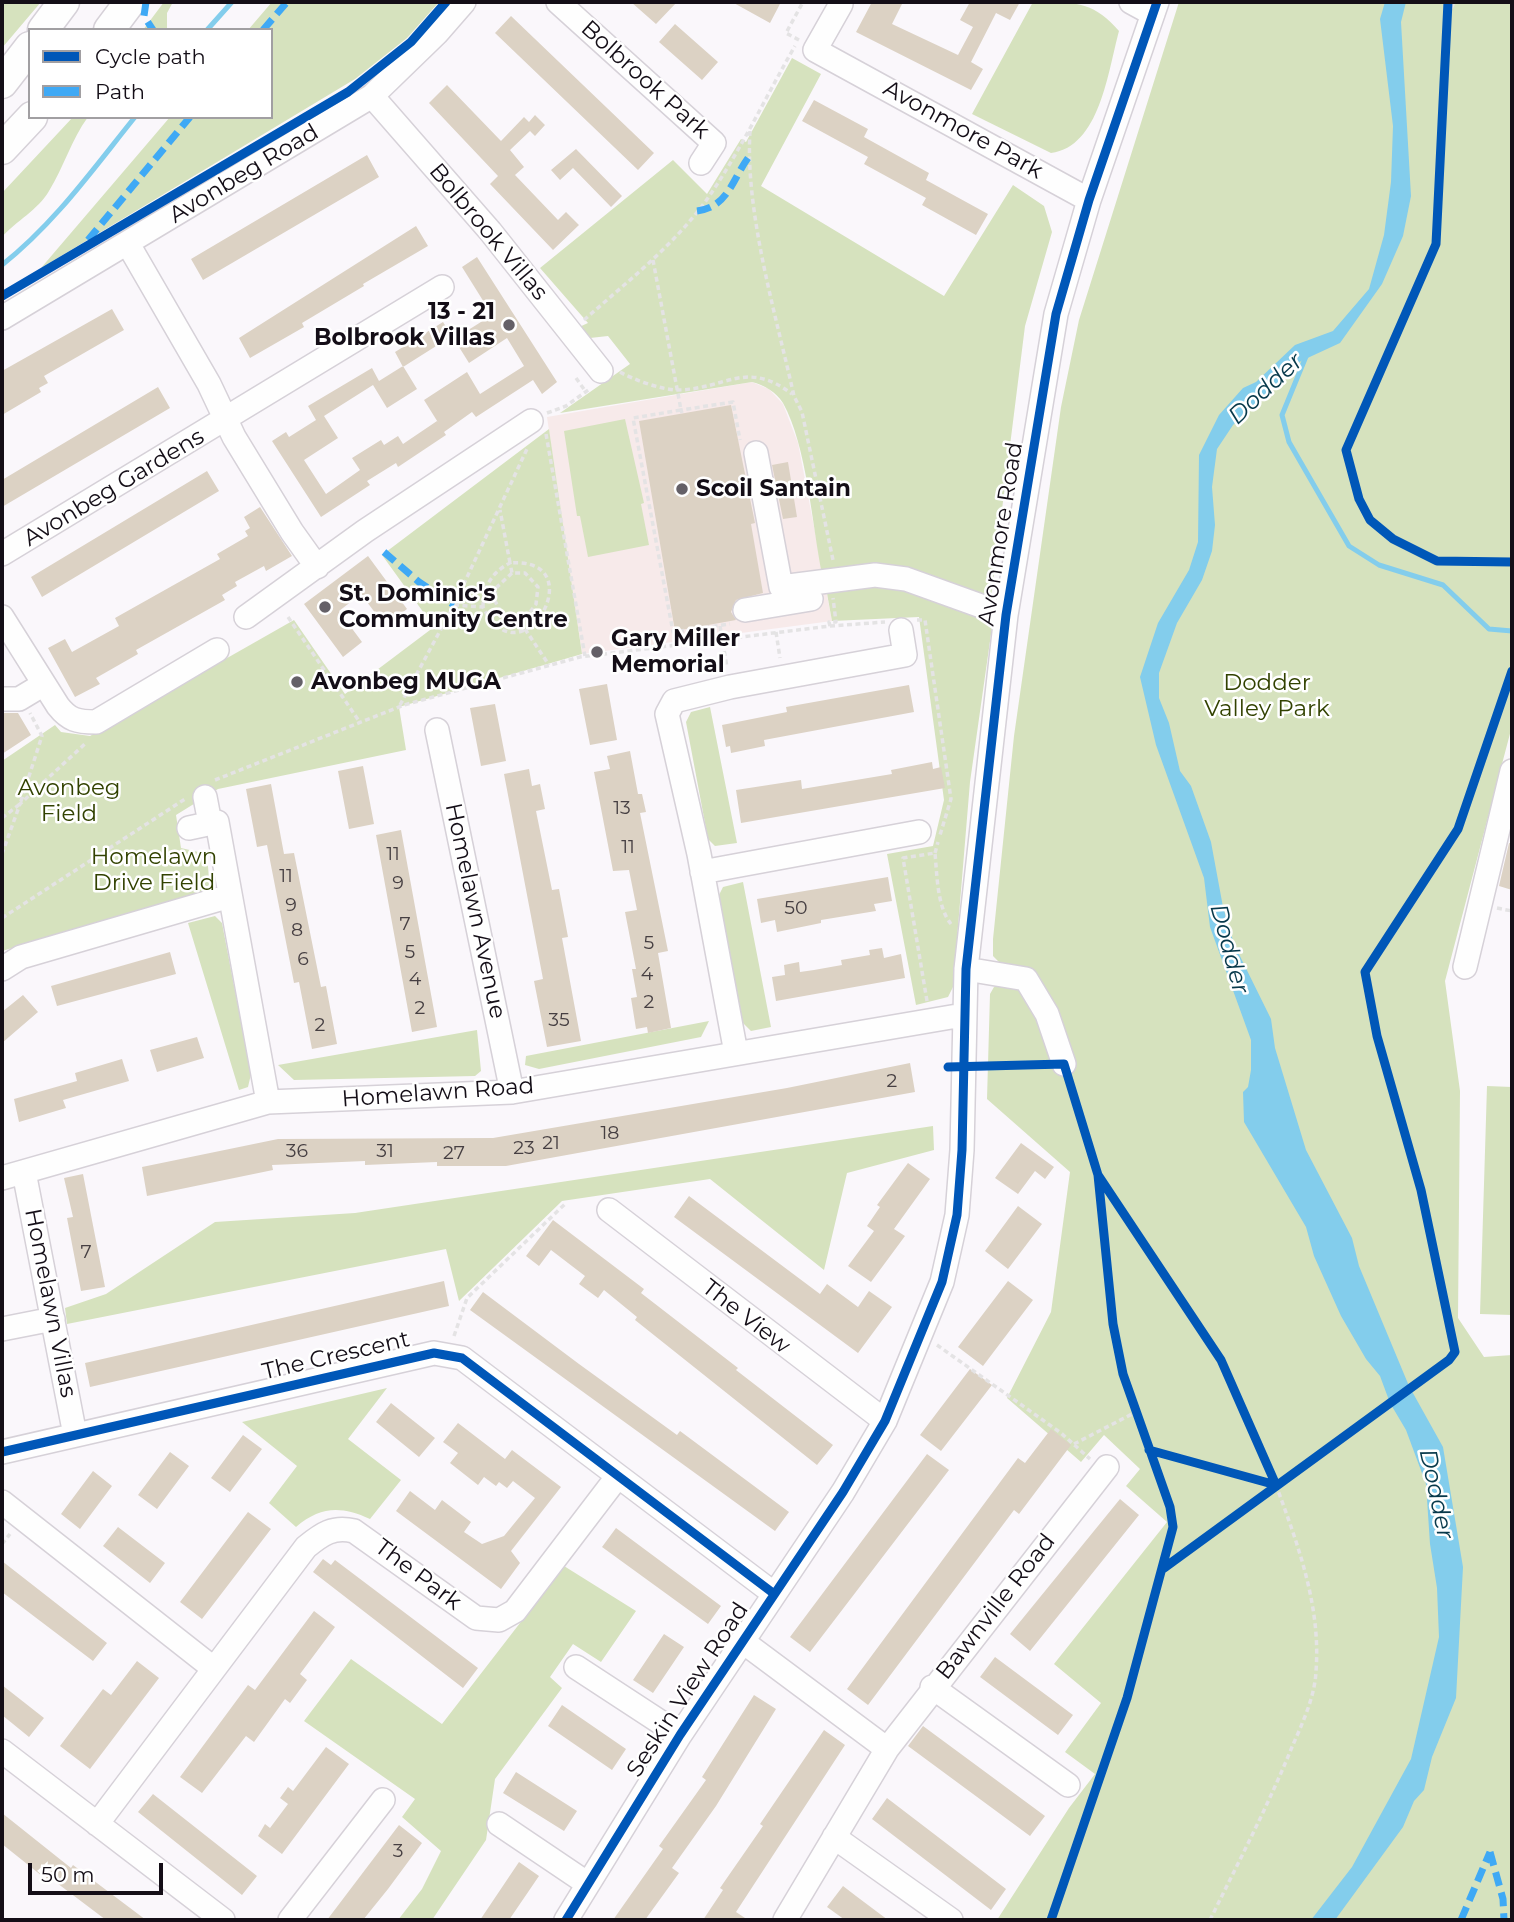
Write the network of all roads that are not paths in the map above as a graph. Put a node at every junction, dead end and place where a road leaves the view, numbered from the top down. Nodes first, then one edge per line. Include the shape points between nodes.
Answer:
1 (64, 2) edge
2 (130, 2) edge
3 (464, 2) edge
4 (558, 2) edge
5 (1131, 2) edge
6 (841, 4) dead end
7 (1155, 8) edge
8 (44, 28) edge
9 (110, 28) edge
10 (28, 50) edge
11 (2, 83) edge
12 (372, 96) junction
13 (31, 119) edge
14 (2, 149) edge
15 (701, 163) dead end
16 (1089, 200) junction
17 (128, 244) junction
18 (442, 287) dead end
19 (2, 318) edge
20 (606, 375) road end
21 (226, 420) junction
22 (537, 427) road end
23 (748, 447) road end
24 (2, 554) edge
25 (317, 567) junction
26 (782, 595) junction
27 (745, 610) road end
28 (1006, 615) junction
29 (2, 617) edge
30 (246, 617) dead end
31 (902, 624) road end
32 (217, 650) dead end
33 (44, 684) junction
34 (2, 699) edge
35 (437, 730) dead end
36 (1512, 771) edge
37 (205, 797) dead end
38 (919, 832) dead end
39 (702, 872) junction
40 (230, 896) junction
41 (1465, 967) dead end
42 (2, 969) edge
43 (966, 969) junction
44 (963, 1015) junction
45 (736, 1053) junction
46 (1064, 1064) dead end
47 (962, 1088) joint
48 (512, 1092) junction
49 (268, 1102) junction
50 (24, 1172) junction
51 (2, 1178) edge
52 (609, 1210) dead end
53 (53, 1319) junction
54 (2, 1329) edge
55 (885, 1421) junction
56 (75, 1435) junction
57 (2, 1452) edge
58 (1100, 1464) road end
59 (618, 1475) junction
60 (2, 1502) edge
61 (773, 1593) junction
62 (742, 1641) junction
63 (576, 1667) dead end
64 (213, 1668) junction
65 (932, 1687) junction
66 (680, 1735) junction
67 (887, 1749) junction
68 (2, 1751) edge
69 (1068, 1785) dead end
70 (383, 1800) dead end
71 (97, 1824) junction
72 (499, 1824) dead end
73 (834, 1837) junction
74 (588, 1884) junction
75 (223, 1920) edge
76 (290, 1920) edge
77 (566, 1920) edge
78 (785, 1920) edge
79 (951, 1920) edge

1 - 8 main road
2 - 9 main road
3 - 12 street, Avonbeg Road
4 - 15 street, Bolbrook Park via 715,143
5 - 7 street
6 - 16 street, Avonmore Park via 815,50
7 - 16 street, Avonmore Road
10 - 11 main road
12 - 17 street, Avonbeg Road
12 - 20 street, Bolbrook Villas via 490,231
13 - 14 main road
16 - 28 street, Avonmore Road via 1056,314
17 - 19 street, Avonbeg Road
17 - 21 street, Avonbeg Gardens
18 - 21 street, Avonbeg Gardens
21 - 24 street, Avonbeg Gardens
21 - 25 street, Avonbeg Gardens
22 - 25 street via 365,531
23 - 26 street
25 - 30 street
26 - 27 street
26 - 28 street via 875,575 906,579
28 - 43 street, Avonmore Road
29 - 33 street
31 - 39 street via 905,655 730,687 669,706 667,714
32 - 33 street via 96,722 69,719
33 - 34 street via 19,699
35 - 48 street, Homelawn Avenue
36 - 41 street
37 - 40 street via 200,825 217,822
38 - 39 street
39 - 45 street
40 - 42 street via 21,957
40 - 49 street
43 - 44 street, Avonmore Road
43 - 46 street via 1026,979 1036,991
44 - 45 street, Homelawn Road
44 - 47 street, Avonmore Road
45 - 48 street, Homelawn Road
47 - 55 street, Seskin View Road via 957,1215 942,1282
48 - 49 street, Homelawn Road
49 - 50 street, Homelawn Road
50 - 51 street, Homelawn Road
50 - 53 street, Homelawn Villas
52 - 55 street, The View
53 - 54 street
53 - 56 street, Homelawn Villas
55 - 61 street, Seskin View Road via 843,1492
56 - 57 street, The Crescent
56 - 59 street, The Crescent via 434,1353 462,1358
58 - 65 street, Bawnville Road
59 - 61 street, The Crescent
59 - 64 street, The Park via 516,1611 499,1620 475,1618 369,1539 338,1527 306,1548
60 - 64 street
61 - 62 street, Seskin View Road
62 - 66 street, Seskin View Road
62 - 67 street
63 - 66 street, Seskin View Road
64 - 71 street, The Park
65 - 67 street, Bawnville Road
65 - 69 street
66 - 74 street, Seskin View Road
67 - 73 street, Bawnville Road
68 - 71 street
70 - 76 street
71 - 75 street
72 - 74 street
73 - 78 street, Bawnville Road
73 - 79 street
74 - 77 street, Seskin View Road

